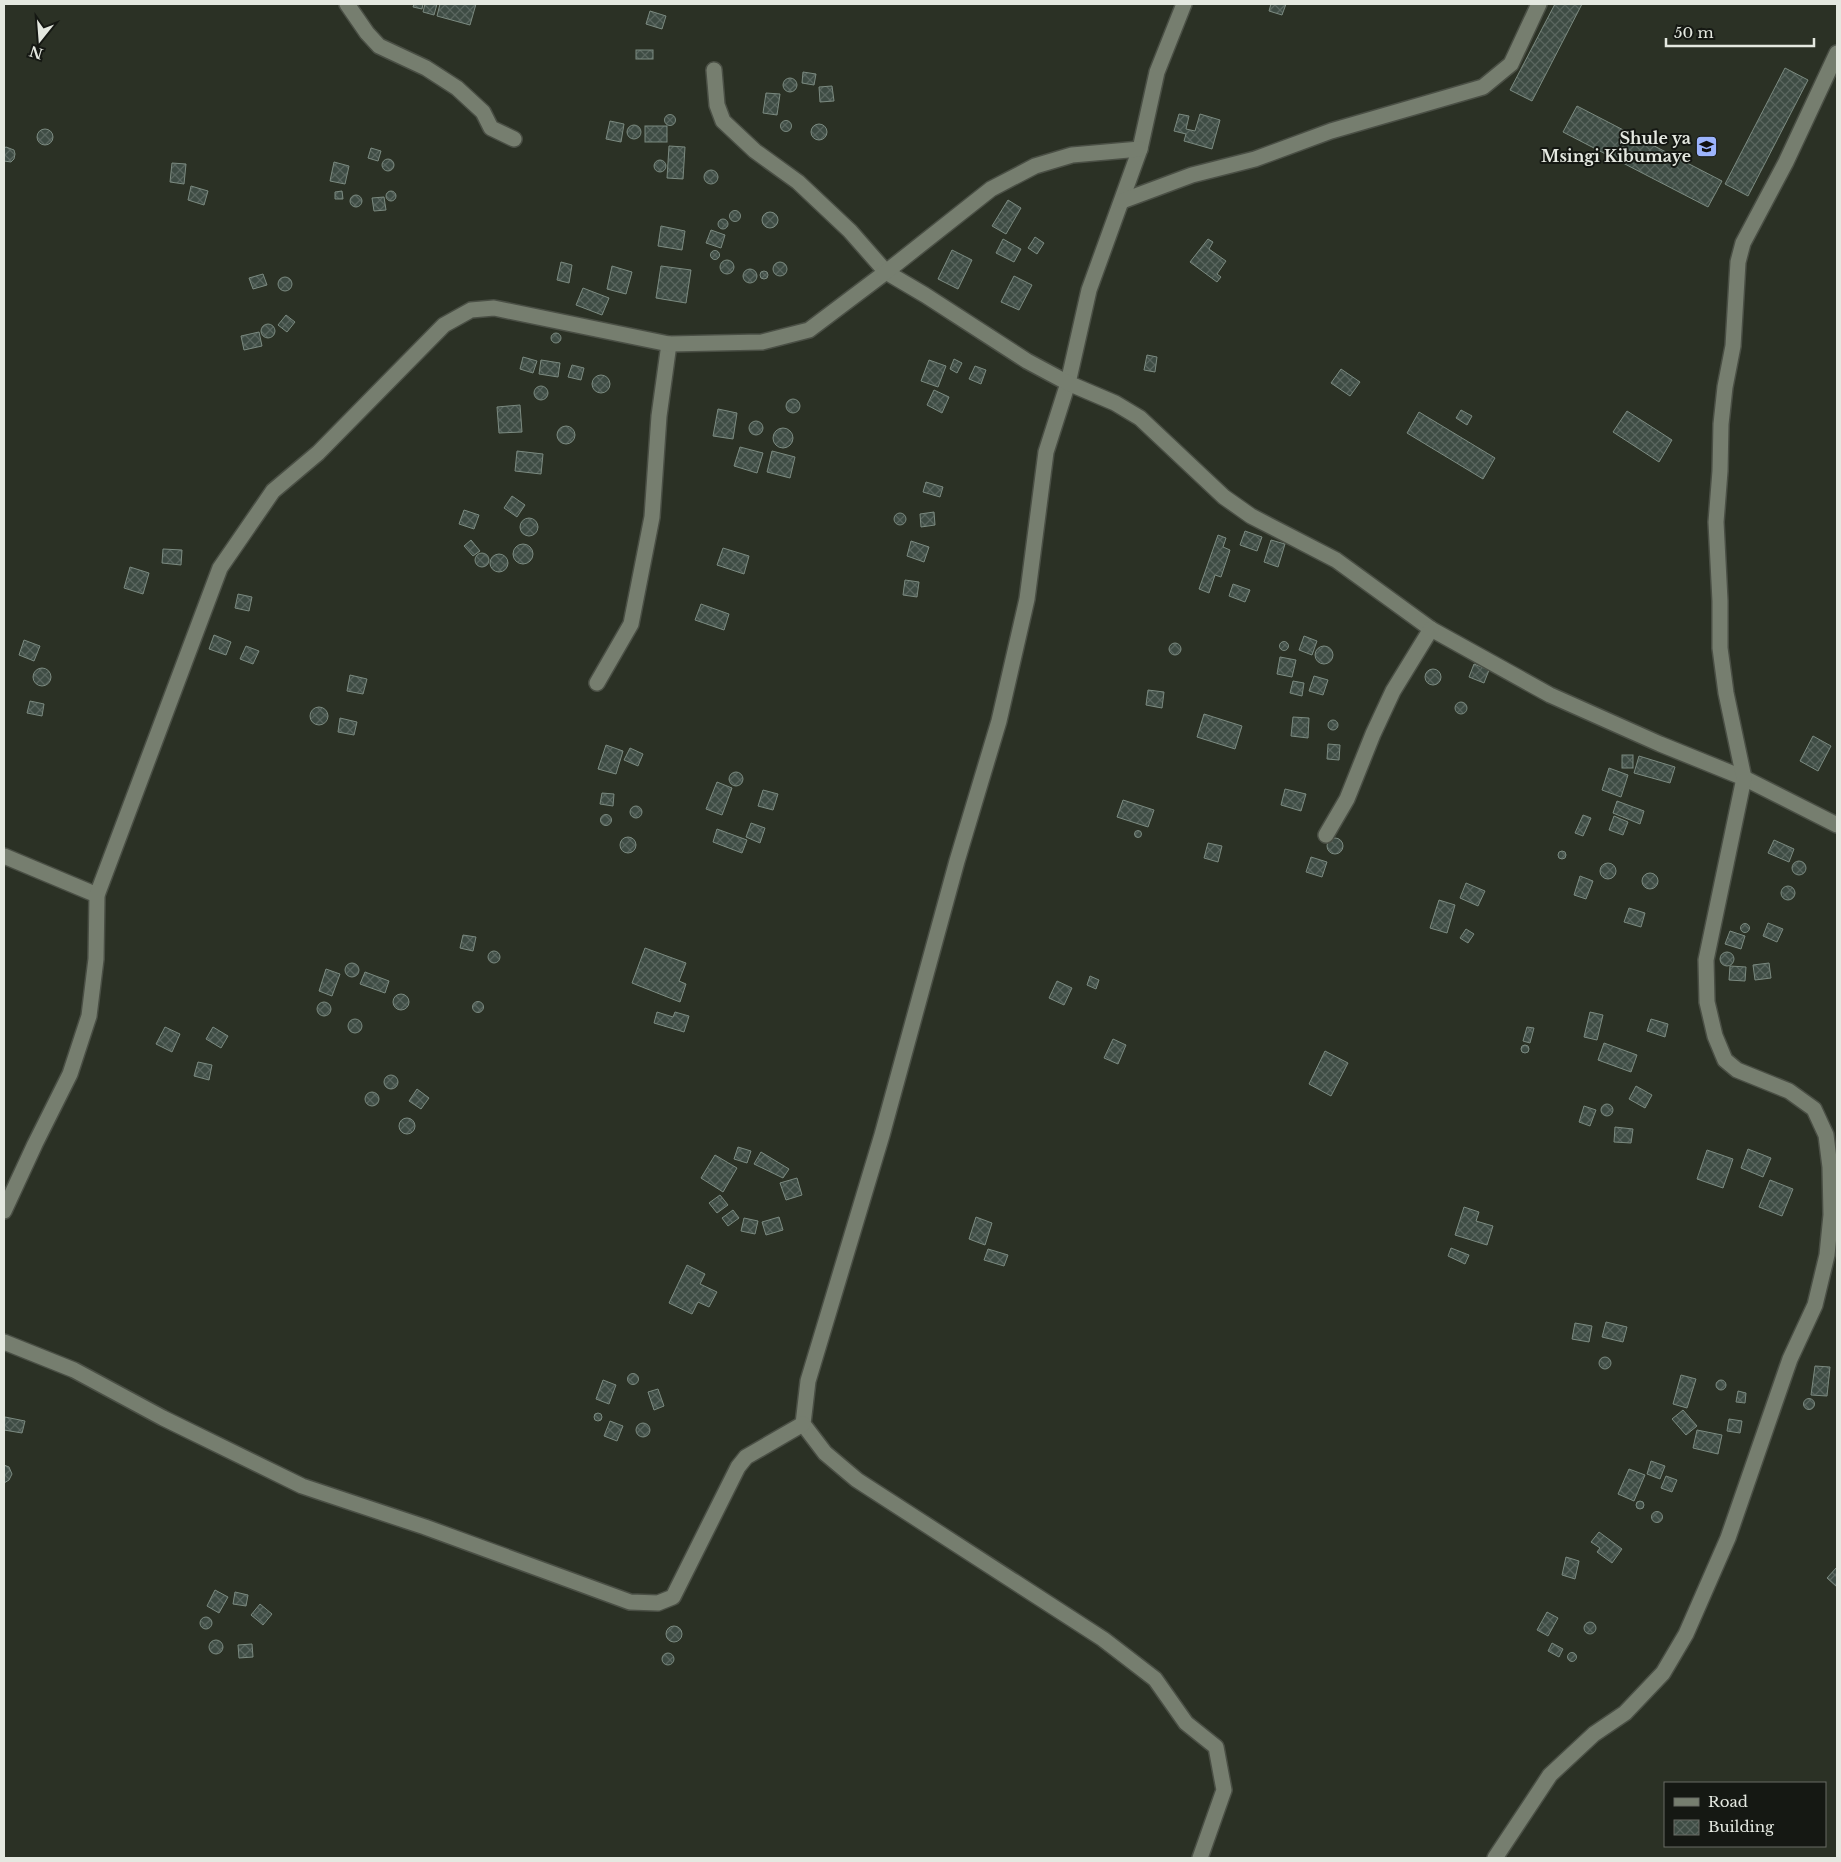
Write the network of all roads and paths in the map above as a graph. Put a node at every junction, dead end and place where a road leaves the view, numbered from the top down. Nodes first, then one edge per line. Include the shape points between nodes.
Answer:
1 (347, 4) edge
2 (1184, 4) edge
3 (1539, 4) edge
4 (1837, 53) edge
5 (714, 70) dead end
6 (514, 139) dead end
7 (1140, 149) junction
8 (1122, 201) junction
9 (886, 272) junction
10 (669, 344) junction
11 (1068, 383) junction
12 (1431, 630) junction
13 (597, 683) dead end
14 (1744, 778) junction
15 (1837, 824) edge
16 (1326, 835) dead end
17 (4, 856) edge
18 (97, 895) junction
19 (4, 1211) edge
20 (4, 1342) edge
21 (803, 1424) junction
22 (1200, 1858) edge
23 (1495, 1858) edge

1 - 6 street via 379,46 426,68 457,88 482,112 490,128
2 - 7 street via 1158,72
3 - 8 street via 1511,64 1483,87 1332,131 1255,159 1192,175
4 - 14 street via 1786,162 1743,243 1738,262 1733,346 1721,424 1716,522 1720,648
5 - 9 street via 717,105 723,121 755,151 804,188 850,231
7 - 8 street
7 - 9 street via 1072,155 1035,166 991,189
8 - 11 street via 1089,290
9 - 10 street via 809,330 762,342
9 - 11 street via 1027,361
10 - 13 street via 659,416 652,517 631,624
10 - 18 street via 494,308 470,310 444,325 318,453 273,491 220,568
11 - 12 street via 1115,403 1140,418 1224,497 1251,516 1336,560
11 - 21 street via 1046,452 1027,599 999,721 882,1135 808,1381
12 - 14 street via 1550,695
12 - 16 street via 1393,691 1347,799
14 - 15 street
14 - 23 street via 1706,960 1707,1002 1715,1036 1726,1060 1737,1070 1789,1091 1814,1109 1826,1135 1830,1167 1831,1215 1827,1255 1815,1305 1790,1359 1728,1538 1686,1634 1663,1672 1625,1713 1594,1734 1550,1775
17 - 18 street
18 - 19 street via 96,960 89,1016 70,1074
20 - 21 street via 74,1370 302,1486 630,1602 658,1602 674,1597 738,1467 746,1457
21 - 22 street via 825,1452 856,1480 1103,1639 1155,1679 1186,1723 1216,1747 1224,1790

